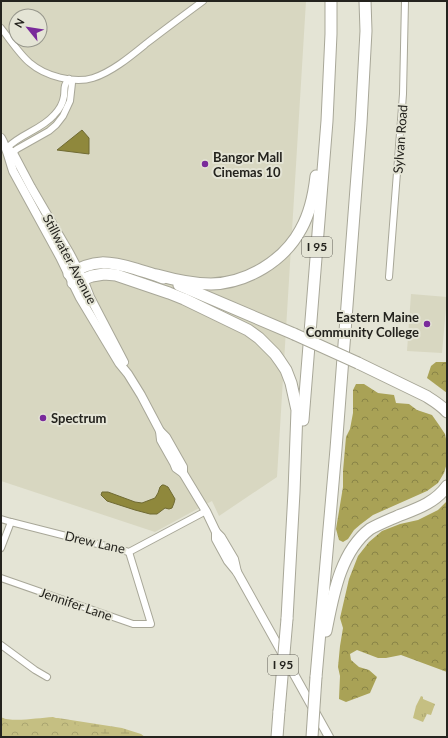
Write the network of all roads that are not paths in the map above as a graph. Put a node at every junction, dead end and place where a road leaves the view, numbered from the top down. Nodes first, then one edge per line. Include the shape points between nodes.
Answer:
1 (203, 1) edge
2 (331, 1) edge
3 (365, 1) edge
4 (405, 1) edge
5 (1, 28) edge
6 (330, 62) junction
7 (69, 79) junction
8 (1, 138) edge
9 (9, 152) junction
10 (76, 276) junction
11 (157, 276) junction
12 (390, 277) dead end
13 (447, 412) edge
14 (447, 486) edge
15 (294, 492) junction
16 (206, 511) junction
17 (1, 519) edge
18 (11, 522) junction
19 (1, 548) edge
20 (129, 552) junction
21 (1, 578) edge
22 (1, 645) edge
23 (316, 676) junction
24 (47, 677) dead end
25 (277, 737) edge
26 (312, 737) edge
27 (329, 737) edge

1 - 7 street via 113,68 93,78 79,81
2 - 6 highway, I 95
3 - 23 highway, I 95 via 361,123
4 - 12 street, Sylvan Road via 403,94
5 - 7 street via 30,63 50,75
6 - 11 highway via 310,207 301,230 288,247 255,273 226,282 199,283
6 - 15 highway, I 95 via 303,416
7 - 9 street via 72,83 70,101 56,125
8 - 9 main road, Stillwater Avenue
9 - 10 main road, Stillwater Avenue via 31,187
10 - 11 highway via 93,263 107,262
10 - 15 highway via 116,275 184,299 260,338 286,370 294,395 297,410
10 - 16 main road, Stillwater Avenue via 90,297 124,359 128,374
11 - 13 highway, bridge via 358,364 426,396
14 - 23 highway via 434,500 371,529 354,546 341,571
15 - 25 highway, I 95, bridge
16 - 20 street, Drew Lane
16 - 27 main road, Stillwater Avenue
17 - 18 street, Drew Lane
18 - 19 street
18 - 20 street, Drew Lane
20 - 21 street, Jennifer Lane via 151,624 133,624
22 - 24 street
23 - 26 highway, I 95, bridge

